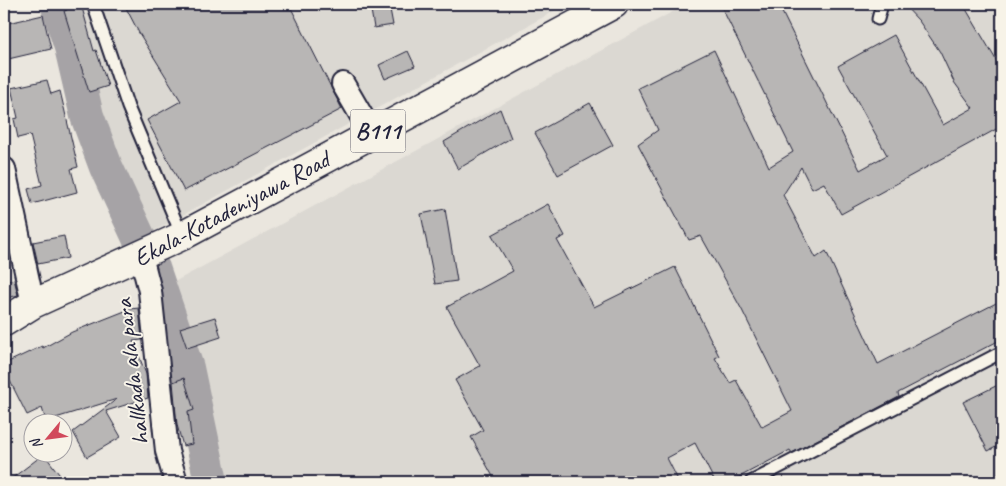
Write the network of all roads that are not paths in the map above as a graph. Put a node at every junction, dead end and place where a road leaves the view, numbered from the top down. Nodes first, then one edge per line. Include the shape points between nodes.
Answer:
1 (93, 4) edge
2 (614, 4) edge
3 (882, 4) edge
4 (878, 19) dead end
5 (343, 84) dead end
6 (372, 134) junction
7 (4, 169) edge
8 (182, 236) junction
9 (141, 256) junction
10 (33, 304) junction
11 (4, 322) edge
12 (1002, 352) edge
13 (176, 482) edge
14 (751, 482) edge

1 - 8 lane via 128,107
2 - 6 main road, Ekala-Kotadeniyawa Road / B111
3 - 4 lane
5 - 6 street
6 - 8 main road, Ekala-Kotadeniyawa Road / B111
7 - 10 street
8 - 9 main road, Ekala-Kotadeniyawa Road / B111
9 - 10 main road, Ekala-Kotadeniyawa Road / B111
9 - 13 street, hallkada ala para via 150,291 168,451
10 - 11 main road, Ekala-Kotadeniyawa Road / B111
12 - 14 lane

